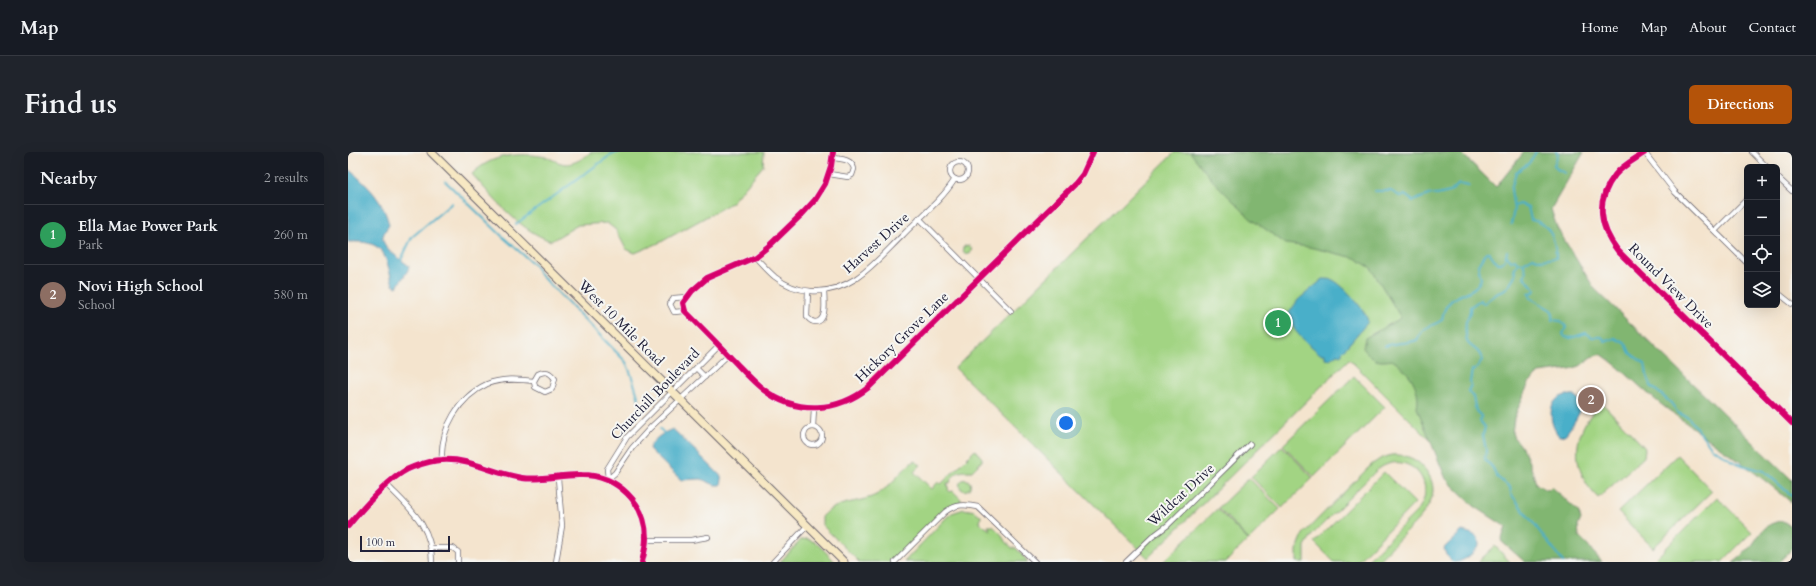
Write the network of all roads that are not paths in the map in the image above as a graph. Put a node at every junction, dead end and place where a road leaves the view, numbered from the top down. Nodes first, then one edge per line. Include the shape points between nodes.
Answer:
1 (431, 152) edge
2 (833, 152) edge
3 (1093, 152) edge
4 (1644, 152) edge
5 (1752, 152) edge
6 (832, 158) junction
7 (1764, 164) edge
8 (829, 174) junction
9 (955, 179) dead end
10 (1780, 180) edge
11 (1792, 191) edge
12 (1746, 200) edge
13 (919, 218) junction
14 (1715, 231) junction
15 (756, 257) junction
16 (1744, 260) edge
17 (980, 279) junction
18 (808, 291) junction
19 (824, 291) junction
20 (1780, 294) edge
21 (686, 297) junction
22 (1792, 304) edge
23 (685, 311) junction
24 (1012, 311) dead end
25 (719, 345) junction
26 (728, 355) junction
27 (696, 368) junction
28 (705, 377) junction
29 (534, 381) junction
30 (672, 392) junction
31 (680, 400) junction
32 (814, 408) junction
33 (642, 421) junction
34 (1792, 423) edge
35 (813, 427) junction
36 (650, 428) junction
37 (1250, 444) dead end
38 (442, 460) junction
39 (558, 478) junction
40 (608, 479) junction
41 (387, 485) junction
42 (348, 526) edge
43 (808, 526) junction
44 (708, 537) dead end
45 (646, 540) junction
46 (431, 548) junction
47 (432, 562) edge
48 (458, 562) edge
49 (556, 562) edge
50 (642, 562) edge
51 (773, 562) edge
52 (844, 562) edge
53 (895, 562) edge
54 (1035, 562) edge
55 (1126, 562) edge

1 - 30 main road, West 10 Mile Road
2 - 6 street
3 - 17 street, Hickory Grove Lane via 1083,174 1075,184
4 - 14 street via 1675,192
4 - 34 street, Round View Drive via 1615,175 1606,191 1601,206 1601,218 1609,240
5 - 7 street
6 - 8 street
6 - 8 street via 850,161 854,169 848,177
8 - 15 street via 821,192 810,206
9 - 13 street, Harvest Drive
10 - 11 street
12 - 14 street
13 - 17 street
13 - 19 street, Harvest Drive via 860,276 842,287
14 - 16 street
15 - 18 street, Harvest Drive via 779,280 797,289
15 - 21 street via 715,274
17 - 24 street
17 - 32 street, Hickory Grove Lane via 862,393 836,405
18 - 19 street, Harvest Drive
18 - 19 street via 807,317 816,322 824,315
20 - 22 street
21 - 23 street via 683,303
21 - 23 street via 674,298 670,304 674,312
23 - 25 street, Hickory Grove Lane
25 - 26 street, Hickory Grove Lane
25 - 27 street, Churchill Boulevard
26 - 28 street, Churchill Boulevard
26 - 32 street, Hickory Grove Lane via 770,395 788,403
27 - 28 street, Churchill Boulevard
27 - 30 street, Churchill Boulevard
28 - 31 street, Churchill Boulevard
29 - 29 street via 535,387 545,392 552,389 555,379 546,372 538,374
29 - 38 street via 498,381 470,396 447,426 442,444
30 - 31 main road, West 10 Mile Road
30 - 33 street, Churchill Boulevard
31 - 36 street, Churchill Boulevard
31 - 43 main road, West 10 Mile Road
32 - 35 street
33 - 36 street, Churchill Boulevard
33 - 40 street, Churchill Boulevard via 627,437 612,460 607,469
35 - 35 street via 808,429 804,436 805,441 813,445 821,441 822,435
36 - 40 street, Churchill Boulevard
37 - 55 street, Wildcat Drive via 1168,525
38 - 39 street via 464,462 523,478
38 - 41 street via 411,467
39 - 40 street via 580,474
39 - 49 street via 562,526
40 - 45 street via 634,501 644,520
41 - 42 street
41 - 46 street via 417,516
43 - 51 street
43 - 52 main road, West 10 Mile Road
44 - 45 street via 691,540
45 - 50 street
46 - 47 street
46 - 48 street via 453,548 458,552
53 - 54 street via 945,512 965,504 978,507

